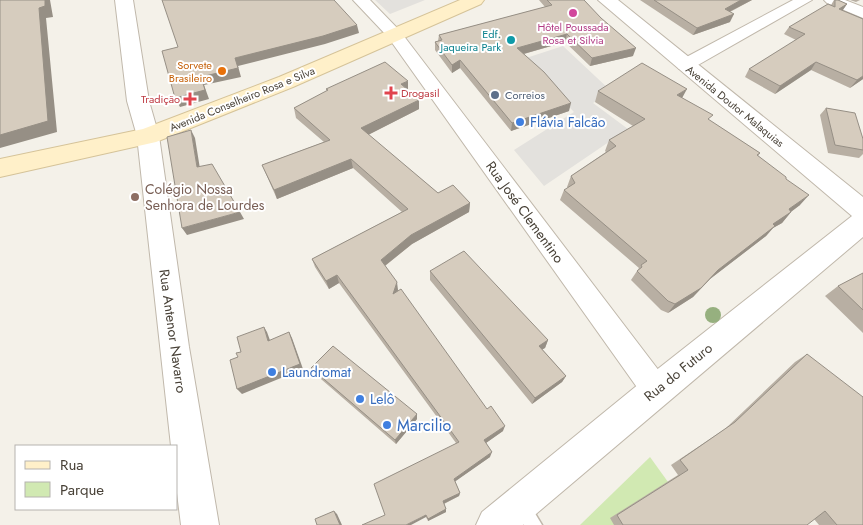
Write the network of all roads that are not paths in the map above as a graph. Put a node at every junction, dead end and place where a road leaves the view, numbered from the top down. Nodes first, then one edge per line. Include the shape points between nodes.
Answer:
1 (124, 0) edge
2 (361, 0) edge
3 (475, 0) edge
4 (607, 0) edge
5 (804, 0) edge
6 (832, 0) edge
7 (863, 13) edge
8 (394, 34) junction
9 (685, 65) junction
10 (148, 136) junction
11 (0, 168) edge
12 (863, 211) edge
13 (863, 222) edge
14 (656, 390) junction
15 (527, 515) edge
16 (200, 525) edge
17 (495, 525) edge

1 - 10 street, Rua Antenor Navarro via 138,101
2 - 8 street, Rua José Clementino
3 - 8 main road, Avenida Conselheiro Rosa e Silva
4 - 9 street, Avenida Doutor Malaquias
5 - 9 street
6 - 7 street
8 - 10 main road, Avenida Conselheiro Rosa e Silva via 286,82
8 - 14 street, Rua José Clementino
9 - 12 street, Avenida Doutor Malaquias
10 - 11 main road, Avenida Conselheiro Rosa e Silva
10 - 16 street, Rua Antenor Navarro
13 - 14 street, Rua do Futuro
14 - 15 street, Rua do Futuro
15 - 17 street, Rua do Futuro

